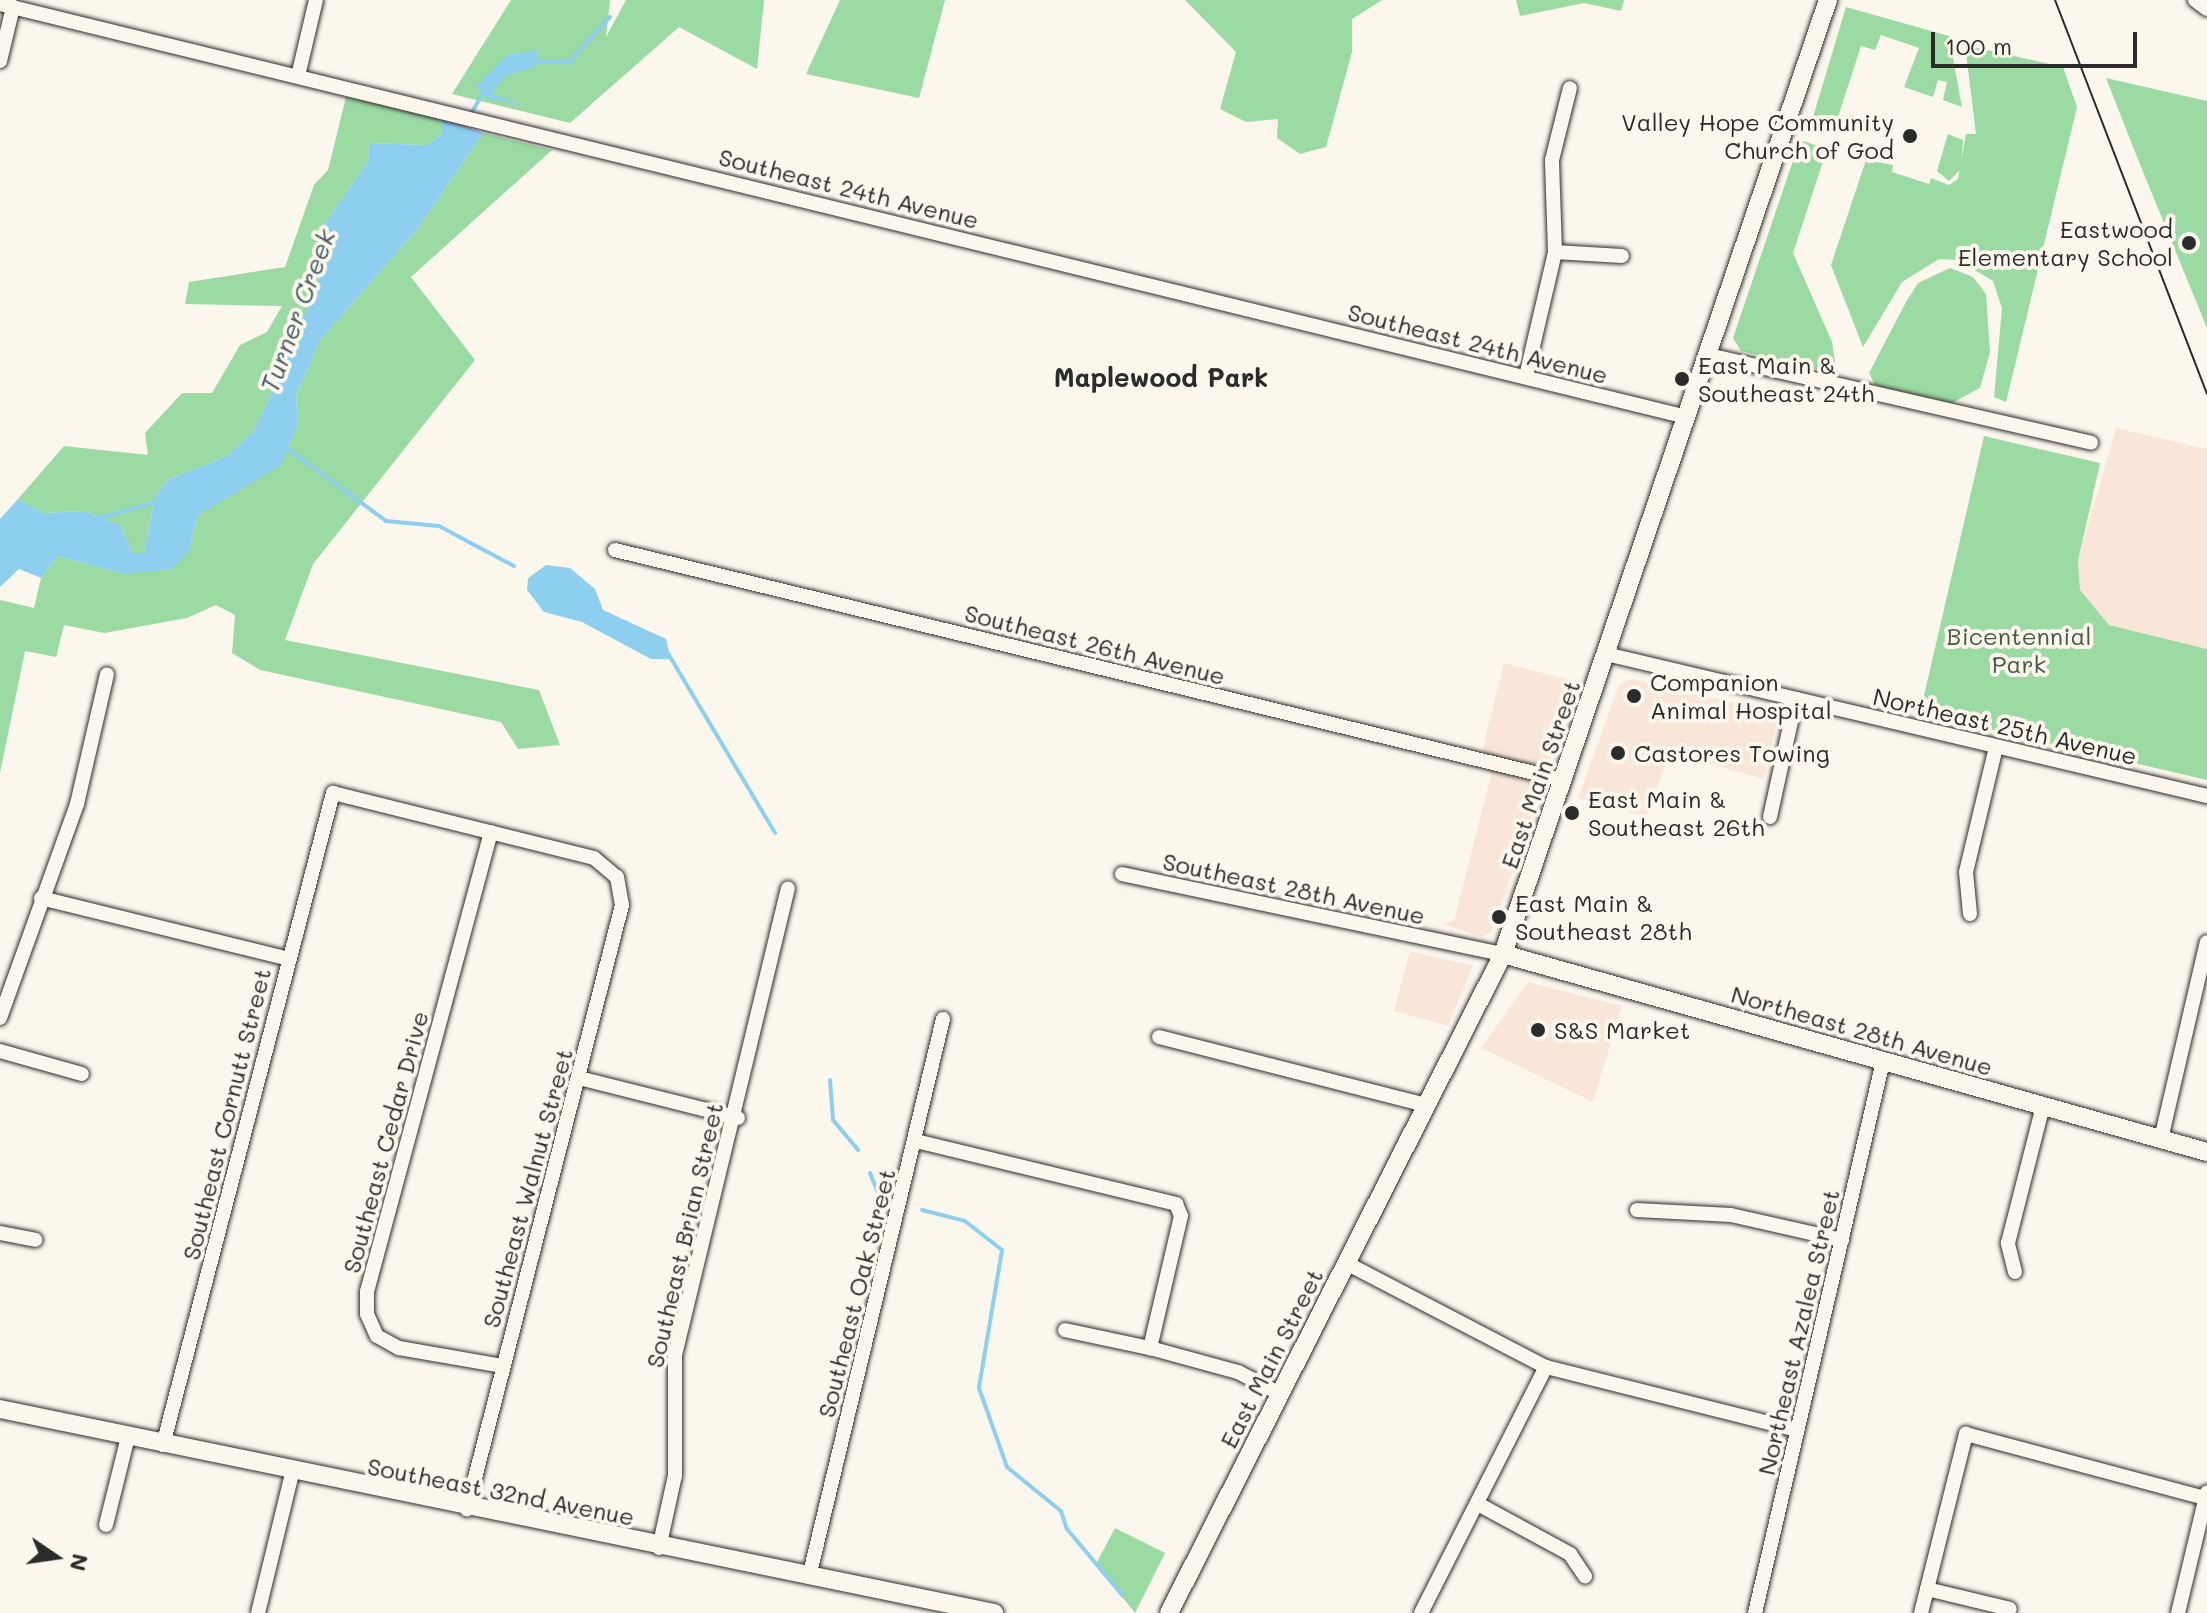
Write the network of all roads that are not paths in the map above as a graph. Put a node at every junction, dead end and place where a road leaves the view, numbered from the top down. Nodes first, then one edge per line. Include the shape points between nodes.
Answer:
1 (316, 0) edge
2 (1828, 0) edge
3 (2195, 0) edge
4 (6, 5) edge
5 (2207, 9) edge
6 (0, 61) edge
7 (298, 76) junction
8 (1570, 88) dead end
9 (1555, 252) junction
10 (1622, 256) dead end
11 (1708, 355) junction
12 (1526, 376) junction
13 (1687, 417) junction
14 (2091, 443) dead end
15 (615, 550) dead end
16 (1606, 654) junction
17 (107, 674) dead end
18 (1796, 699) junction
19 (1996, 747) junction
20 (1563, 780) junction
21 (2207, 796) edge
22 (1770, 817) dead end
23 (491, 832) junction
24 (1122, 874) dead end
25 (788, 888) dead end
26 (41, 898) junction
27 (1970, 914) dead end
28 (2207, 942) edge
29 (1503, 954) junction
30 (289, 959) junction
31 (0, 1018) edge
32 (943, 1019) dead end
33 (1159, 1037) dead end
34 (0, 1051) edge
35 (1883, 1061) junction
36 (82, 1074) dead end
37 (579, 1078) junction
38 (1426, 1105) junction
39 (2043, 1106) junction
40 (738, 1118) junction
41 (2161, 1139) junction
42 (916, 1141) junction
43 (2207, 1152) edge
44 (1637, 1210) dead end
45 (0, 1233) edge
46 (35, 1240) dead end
47 (1842, 1240) junction
48 (1346, 1263) junction
49 (2015, 1272) dead end
50 (1065, 1330) dead end
51 (1150, 1348) junction
52 (503, 1366) junction
53 (1546, 1367) junction
54 (1280, 1394) junction
55 (0, 1409) edge
56 (1797, 1430) junction
57 (128, 1437) junction
58 (163, 1445) junction
59 (292, 1474) junction
60 (2206, 1495) edge
61 (1478, 1504) junction
62 (467, 1509) junction
63 (106, 1525) dead end
64 (659, 1548) junction
65 (1585, 1576) dead end
66 (809, 1577) junction
67 (1927, 1589) junction
68 (2010, 1609) dead end
69 (258, 1613) edge
70 (994, 1613) edge
71 (1169, 1613) edge
72 (1421, 1613) edge
73 (1755, 1613) edge
74 (1921, 1613) edge
75 (2178, 1613) edge

1 - 7 street
2 - 11 main road, East Main Street
3 - 5 street
4 - 6 street
4 - 7 street, Southeast 24th Avenue
7 - 12 street, Southeast 24th Avenue
8 - 9 street via 1552,160
9 - 10 street
9 - 12 street
11 - 13 main road, East Main Street
11 - 14 street
12 - 13 street, Southeast 24th Avenue
13 - 16 main road, East Main Street
15 - 20 street, Southeast 26th Avenue
16 - 18 street, Northeast 25th Avenue
16 - 20 main road, East Main Street
17 - 26 street via 77,804
18 - 19 street, Northeast 25th Avenue
18 - 22 street
19 - 21 street, Northeast 25th Avenue
19 - 27 street via 1966,872
20 - 29 main road, East Main Street
23 - 30 street, Southeast Cornutt Street via 333,793
23 - 37 street, Southeast Walnut Street via 594,858 617,877 622,905
23 - 52 street, Southeast Cedar Drive via 367,1291 367,1314 377,1336 399,1348
24 - 29 street, Southeast 28th Avenue
25 - 40 street, Southeast Brian Street via 745,1044
26 - 30 street
26 - 31 street
28 - 41 street
29 - 35 main road, Northeast 28th Avenue
29 - 38 main road, East Main Street
30 - 58 street, Southeast Cornutt Street
32 - 42 street, Southeast Oak Street
33 - 38 street
34 - 36 street
35 - 39 main road, Northeast 28th Avenue
35 - 47 street, Northeast Azalea Street
37 - 40 street
37 - 52 street, Southeast Walnut Street
38 - 48 main road, East Main Street
39 - 41 main road, Northeast 28th Avenue
39 - 49 street via 2008,1243
40 - 64 street, Southeast Brian Street via 675,1355 675,1475
41 - 43 main road, Northeast 28th Avenue
42 - 51 street via 1176,1204 1181,1216
42 - 66 street, Southeast Oak Street
44 - 47 street via 1731,1215
45 - 46 street
47 - 56 street, Northeast Azalea Street
48 - 53 street
48 - 54 main road, East Main Street
50 - 51 street
51 - 54 street via 1238,1372
52 - 62 street, Southeast Walnut Street
53 - 56 street
53 - 61 street
54 - 71 main road, East Main Street
55 - 57 main road, Southeast 32nd Avenue
56 - 73 street, Northeast Azalea Street
57 - 58 main road, Southeast 32nd Avenue
57 - 63 street
58 - 59 main road, Southeast 32nd Avenue
59 - 62 main road, Southeast 32nd Avenue
59 - 69 street
60 - 67 street via 1966,1434
60 - 75 street
61 - 65 street via 1570,1554
61 - 72 street
62 - 64 main road, Southeast 32nd Avenue
64 - 66 main road, Southeast 32nd Avenue
66 - 70 main road, Southeast 32nd Avenue
67 - 68 street
67 - 74 street

